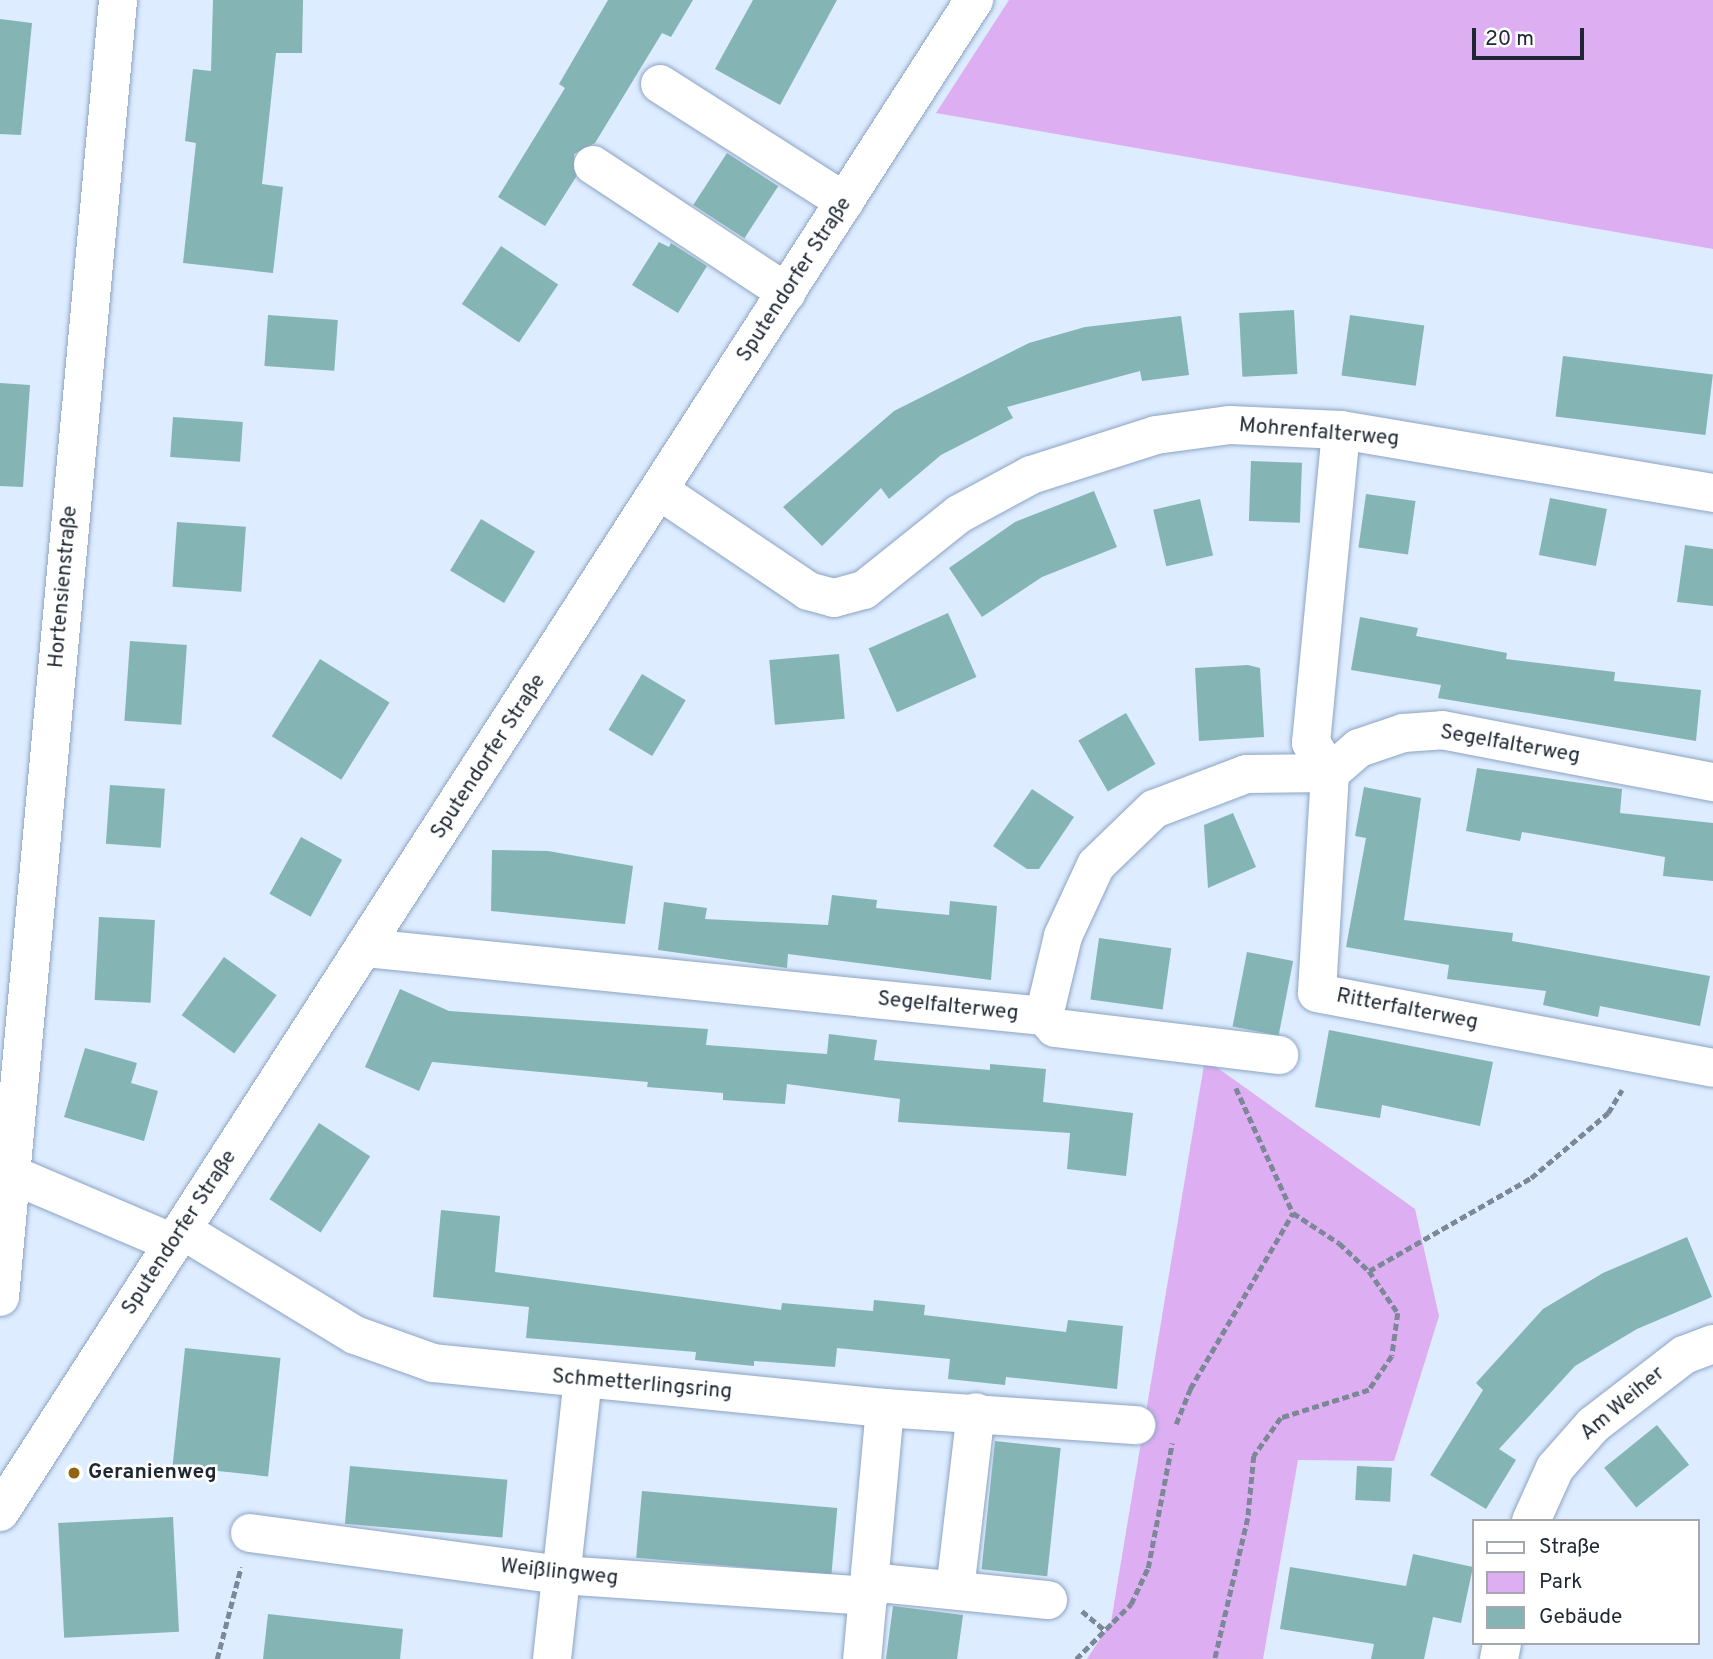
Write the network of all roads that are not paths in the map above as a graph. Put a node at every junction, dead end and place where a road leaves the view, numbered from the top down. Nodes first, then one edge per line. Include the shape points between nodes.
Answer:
1 (118, 0) edge
2 (975, 0) edge
3 (660, 84) dead end
4 (593, 165) dead end
5 (845, 202) junction
6 (787, 293) junction
7 (1340, 430) junction
8 (660, 491) junction
9 (1713, 493) edge
10 (1330, 773) junction
11 (1713, 782) edge
12 (366, 948) junction
13 (1044, 1016) junction
14 (11, 1032) edge
15 (1279, 1055) dead end
16 (1713, 1068) edge
17 (13, 1175) junction
18 (177, 1237) junction
19 (0, 1297) edge
20 (1713, 1344) edge
21 (583, 1379) junction
22 (885, 1408) junction
23 (976, 1412) junction
24 (1136, 1425) dead end
25 (0, 1512) edge
26 (1532, 1519) edge
27 (250, 1533) road end
28 (561, 1575) junction
29 (870, 1589) junction
30 (955, 1590) junction
31 (1048, 1600) dead end
32 (552, 1659) edge
33 (862, 1659) edge

1 - 14 street, Hortensienstraße
2 - 5 street, Sputendorfer Straße
3 - 5 street
4 - 6 street
5 - 6 street, Sputendorfer Straße
6 - 8 street, Sputendorfer Straße
7 - 8 street, Mohrenfalterweg via 1230,425 1156,435 1094,452 1031,475 960,514 864,590 834,598 808,591
7 - 9 street, Mohrenfalterweg
7 - 10 street via 1311,743
8 - 12 street, Sputendorfer Straße
10 - 11 street, Segelfalterweg via 1359,748 1402,733 1442,730
10 - 13 street, Segelfalterweg via 1246,774 1154,809 1096,865 1063,936
10 - 16 street, Ritterfalterweg via 1317,993
12 - 13 street, Segelfalterweg
12 - 18 street, Sputendorfer Straße
13 - 15 street via 1055,1028
14 - 17 street, Hortensienstraße
17 - 18 street
17 - 19 street, Hortensienstraße
18 - 21 street, Schmetterlingsring via 394,1353 477,1371
18 - 25 street, Sputendorfer Straße
20 - 26 street, Am Weiher via 1684,1355 1593,1425 1555,1468
21 - 22 street, Schmetterlingsring
21 - 28 street
22 - 23 street, Schmetterlingsring
22 - 29 street
23 - 24 street, Schmetterlingsring
23 - 30 street
27 - 28 street, Weißlingweg
28 - 29 street, Weißlingweg
28 - 32 street
29 - 30 street, Weißlingweg
29 - 33 street
30 - 31 street, Weißlingweg

